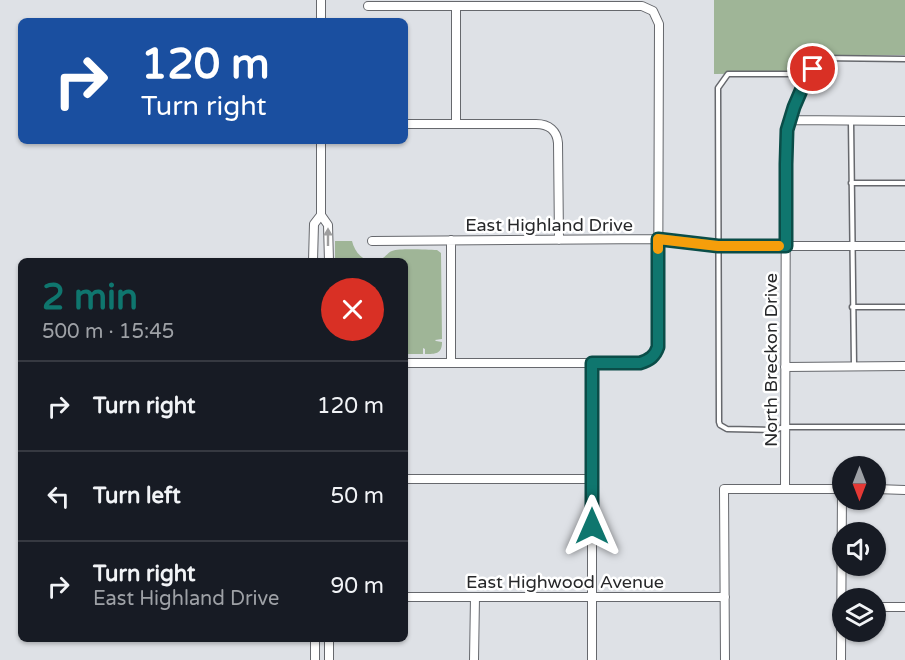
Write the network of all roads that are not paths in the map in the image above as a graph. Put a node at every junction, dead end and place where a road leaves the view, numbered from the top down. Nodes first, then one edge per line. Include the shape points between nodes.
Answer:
1 (321, 0) edge
2 (368, 6) dead end
3 (456, 6) junction
4 (321, 18) edge
5 (820, 58) joint
6 (905, 59) edge
7 (806, 79) junction
8 (790, 120) junction
9 (851, 121) junction
10 (905, 121) edge
11 (408, 124) edge
12 (456, 124) junction
13 (321, 144) edge
14 (851, 183) junction
15 (905, 183) edge
16 (321, 215) junction
17 (658, 239) junction
18 (451, 240) junction
19 (559, 240) junction
20 (372, 241) dead end
21 (851, 245) junction
22 (718, 246) junction
23 (786, 246) junction
24 (905, 246) edge
25 (313, 258) edge
26 (329, 258) edge
27 (905, 307) edge
28 (852, 308) junction
29 (408, 363) edge
30 (451, 363) junction
31 (592, 363) junction
32 (854, 366) junction
33 (905, 366) edge
34 (785, 367) junction
35 (785, 427) junction
36 (905, 427) edge
37 (408, 479) edge
38 (592, 479) junction
39 (785, 489) junction
40 (832, 489) edge
41 (886, 489) edge
42 (905, 490) edge
43 (842, 510) edge
44 (842, 588) edge
45 (408, 597) edge
46 (475, 597) junction
47 (592, 597) junction
48 (725, 597) junction
49 (886, 608) edge
50 (905, 608) edge
51 (315, 642) edge
52 (329, 642) edge
53 (841, 642) edge
54 (315, 660) edge
55 (329, 660) edge
56 (474, 660) edge
57 (592, 660) edge
58 (725, 660) edge
59 (841, 660) edge

1 - 4 street
2 - 3 street
3 - 12 street
3 - 17 street via 642,6 653,11 659,24
5 - 6 lane
5 - 7 street, North Breckon Drive
7 - 8 street, North Breckon Drive
7 - 22 lane via 794,74 728,75 718,88
8 - 9 street
8 - 23 street, North Breckon Drive via 786,146
9 - 10 street
9 - 14 lane
11 - 12 street
12 - 19 street via 536,124 551,128 558,138
13 - 16 street
14 - 15 lane
14 - 21 lane
16 - 25 street via 314,224
26 -> 16 street via 328,225
17 - 19 street, East Highland Drive
17 - 22 street, East Highland Drive
17 - 31 street via 656,354 640,363
18 - 19 street, East Highland Drive
18 - 20 street, East Highland Drive
18 - 30 street
21 - 23 street, East Highland Drive
21 - 24 street, East Highland Drive
21 - 28 lane
22 - 23 street, East Highland Drive
22 - 35 lane via 720,425 727,429
23 - 34 street, North Breckon Drive
27 - 28 lane
28 - 32 lane
29 - 30 street
30 - 31 street
31 - 38 street
32 - 33 street
32 - 34 street
34 - 35 street, North Breckon Drive
35 - 36 lane
35 - 39 street, North Breckon Drive
37 - 38 street
38 - 47 street
39 - 40 street
39 - 48 street via 724,489
41 - 42 street
43 - 44 street
45 - 46 street, East Highwood Avenue
46 - 47 street, East Highwood Avenue
46 - 56 street
47 - 48 street, East Highwood Avenue
47 - 57 street
48 - 58 street
49 - 50 street
51 - 54 street
52 - 55 street
53 - 59 street

